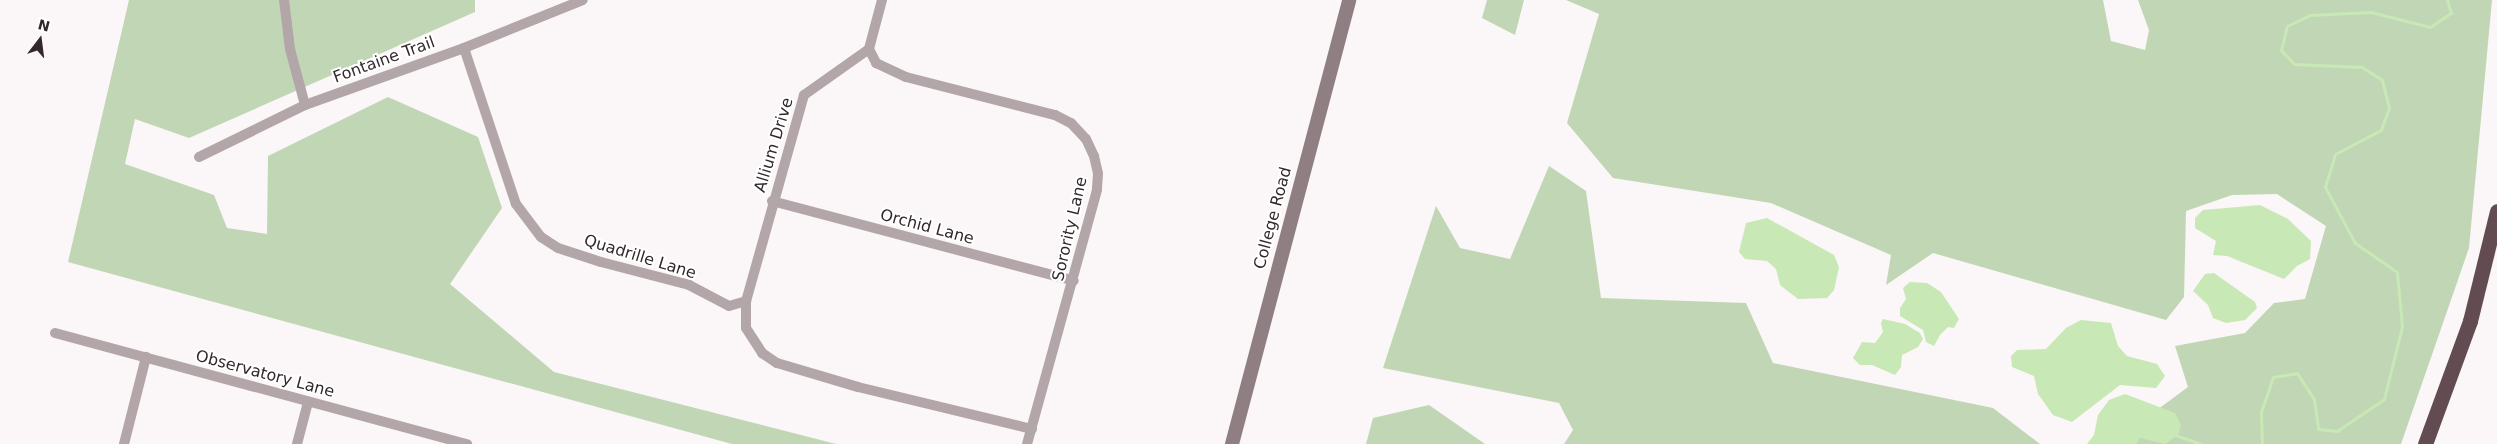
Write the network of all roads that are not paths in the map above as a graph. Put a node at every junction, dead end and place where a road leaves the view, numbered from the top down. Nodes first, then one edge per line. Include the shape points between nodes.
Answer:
1 (284, 0) edge
2 (583, 0) edge
3 (882, 0) edge
4 (1349, 0) edge
5 (464, 48) junction
6 (869, 49) junction
7 (305, 105) junction
8 (199, 157) dead end
9 (772, 201) junction
10 (2497, 211) edge
11 (1074, 281) junction
12 (746, 300) junction
13 (55, 333) dead end
14 (146, 357) junction
15 (308, 402) junction
16 (1032, 429) junction
17 (124, 444) edge
18 (297, 444) edge
19 (467, 444) edge
20 (1027, 444) edge
21 (1232, 444) edge
22 (2425, 444) edge

1 - 7 street via 290,49
2 - 5 street, Fontaine Trail
3 - 6 street
4 - 21 street, College Road
5 - 7 street, Fontaine Trail
5 - 12 street, Quadrille Lane via 516,204 542,236 558,248 689,285 729,306
6 - 9 street, Allium Drive via 804,95
6 - 11 street, Sorority Lane via 876,63 890,70 1055,115 1071,123 1086,139 1098,174 1097,190
7 - 8 street, Fontaine Trail
9 - 11 street, Orchid Lane
9 - 12 street, Allium Drive
10 - 22 highway via 2470,322
11 - 16 street, Sorority Lane
12 - 16 street via 746,328 762,353 777,363 858,387
13 - 14 street, Observatory Lane
14 - 15 street, Observatory Lane
14 - 17 street
15 - 18 street
15 - 19 street, Observatory Lane
16 - 20 street, Sorority Lane

